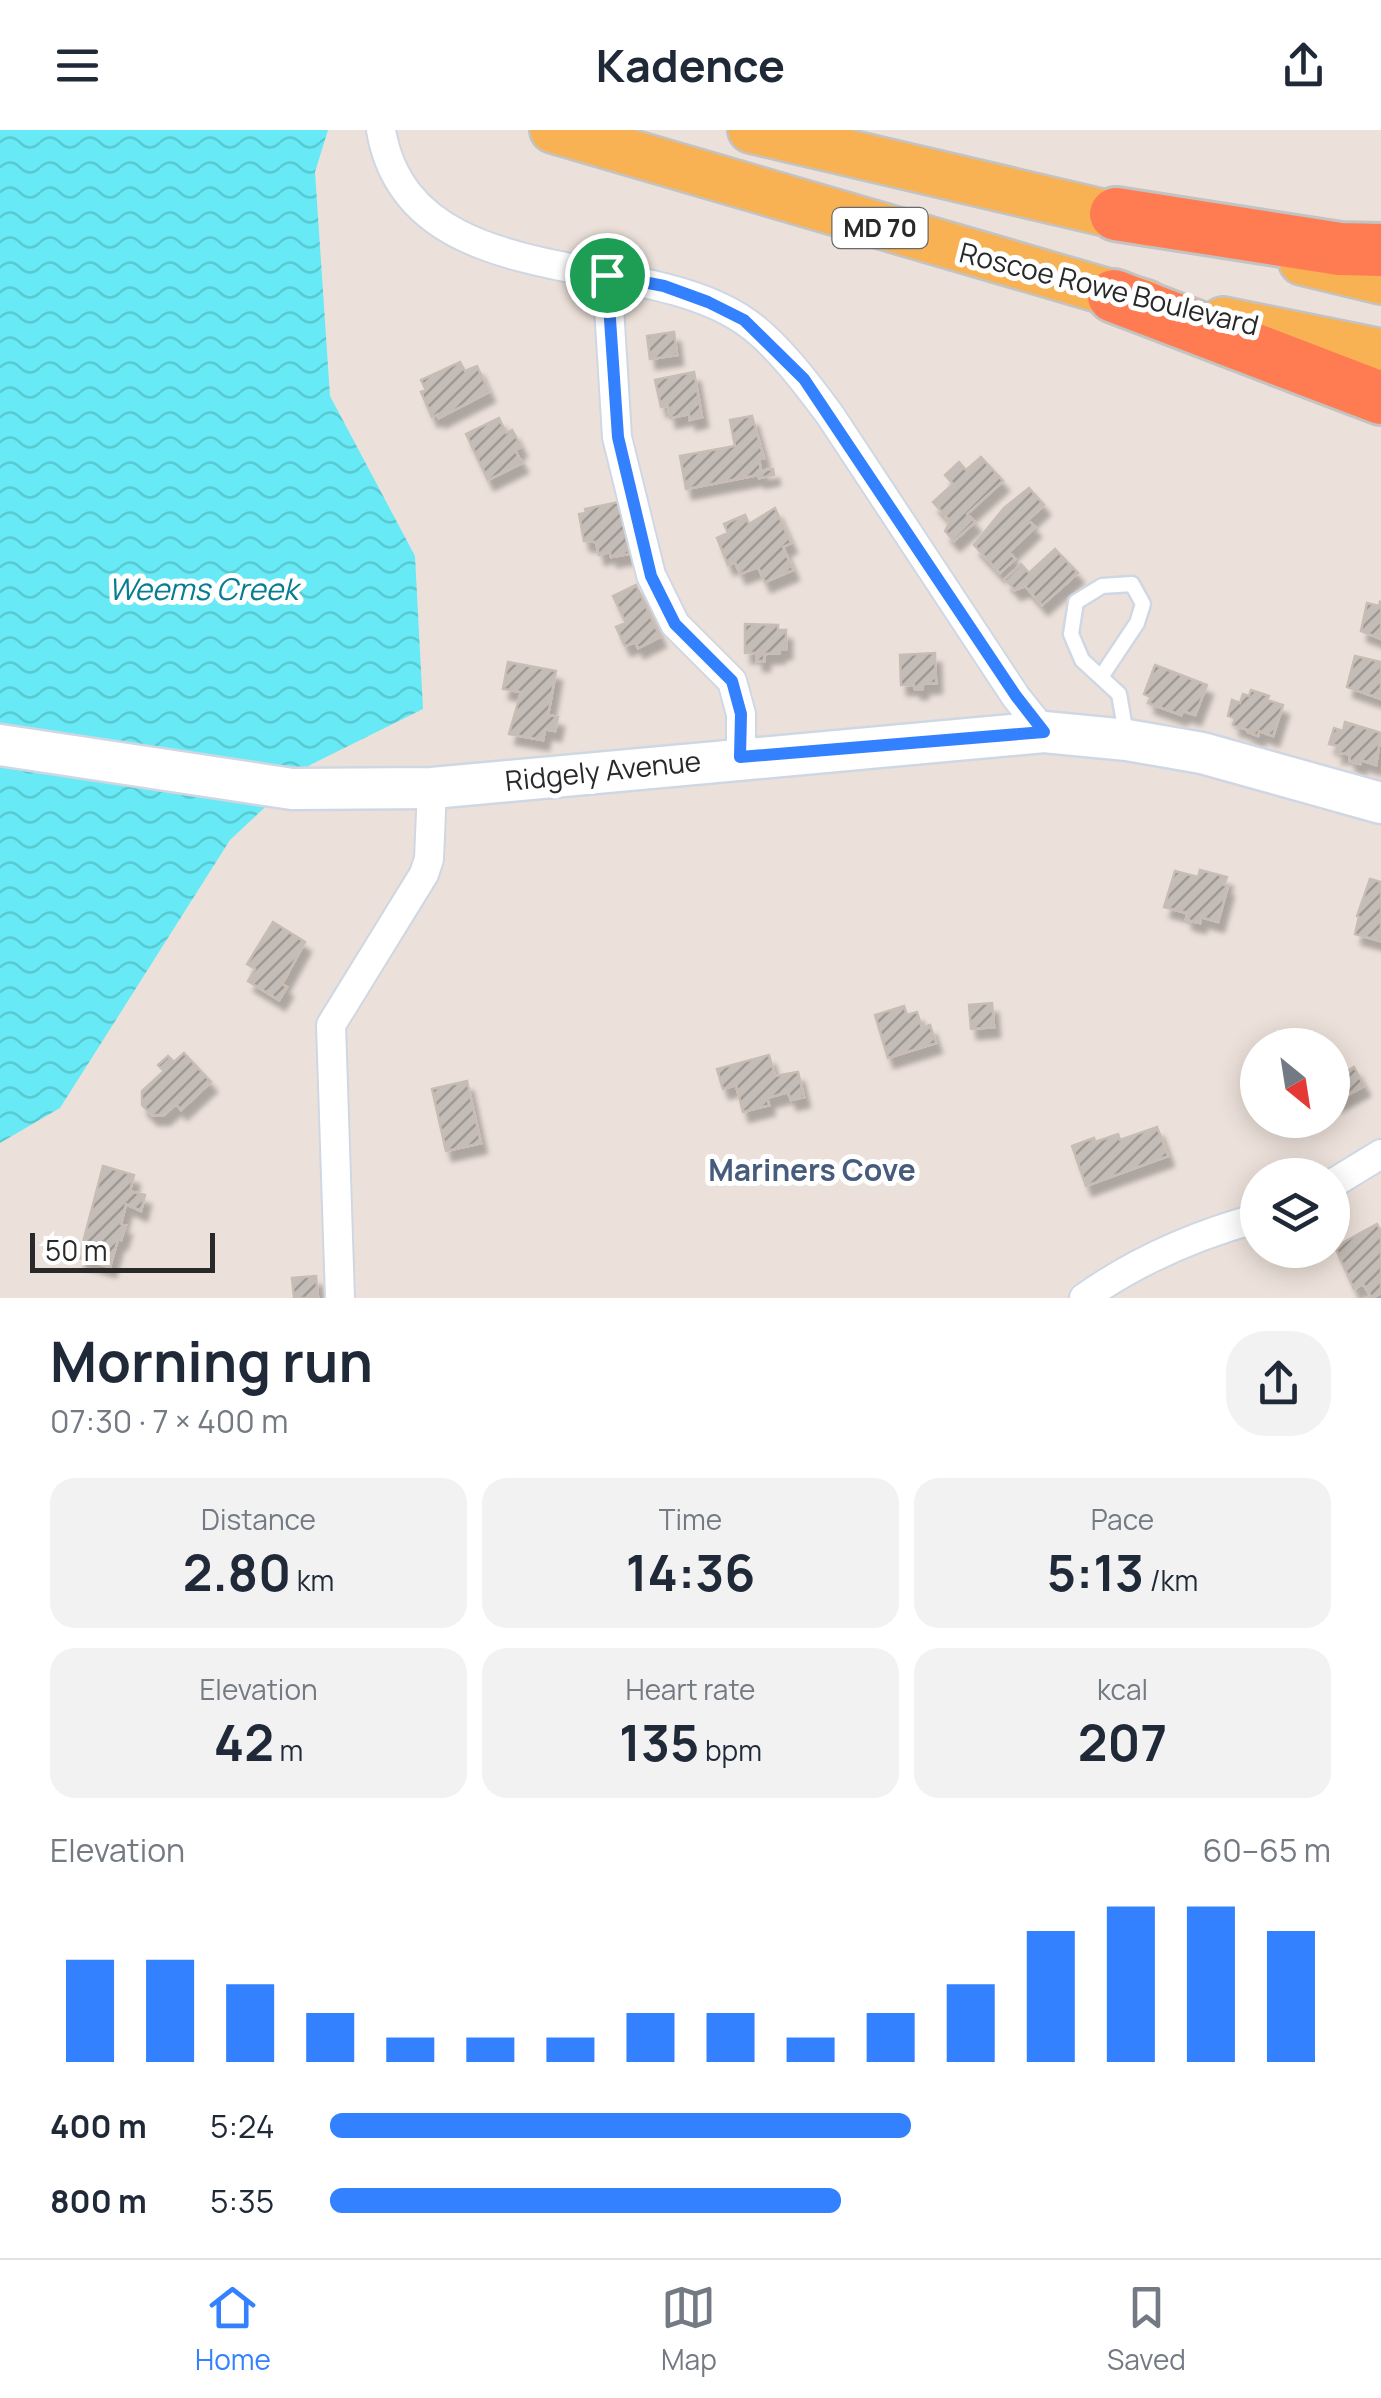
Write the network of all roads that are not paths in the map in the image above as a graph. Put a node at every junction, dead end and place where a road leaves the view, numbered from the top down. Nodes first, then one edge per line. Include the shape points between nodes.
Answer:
1 (381, 130) edge
2 (552, 130) edge
3 (751, 130) edge
4 (1116, 214) junction
5 (1381, 250) edge
6 (607, 275) junction
7 (1381, 280) edge
8 (1114, 296) junction
9 (1381, 352) edge
10 (1381, 398) edge
11 (1101, 678) junction
12 (1044, 732) junction
13 (1127, 740) junction
14 (0, 745) edge
15 (740, 757) junction
16 (432, 788) junction
17 (1381, 803) edge
18 (1381, 1154) edge
19 (1350, 1173) edge
20 (1240, 1223) edge
21 (340, 1298) edge
22 (1084, 1298) edge

1 - 6 street via 396,178 458,236 525,259
2 - 8 main road, Roscoe Rowe Boulevard / MD 70
3 - 4 main road, MD 70
4 - 5 highway
4 - 7 main road, MD 70
6 - 12 street via 664,286 744,320 804,379
6 - 15 street via 618,437 651,576 675,624 732,681 741,714
8 - 9 main road, Roscoe Rowe Boulevard / MD 70
8 - 10 highway
11 - 11 lane via 1082,660 1071,634 1076,602 1102,586 1132,584 1143,604
11 - 13 lane via 1119,694
12 - 13 main road, Ridgely Avenue
12 - 15 main road, Ridgely Avenue
13 - 17 main road, Ridgely Avenue via 1202,753
14 - 16 main road, Ridgely Avenue via 292,789
15 - 16 main road, Ridgely Avenue
16 - 21 street via 424,874 331,1024
18 - 19 street
20 - 22 street via 1143,1262

